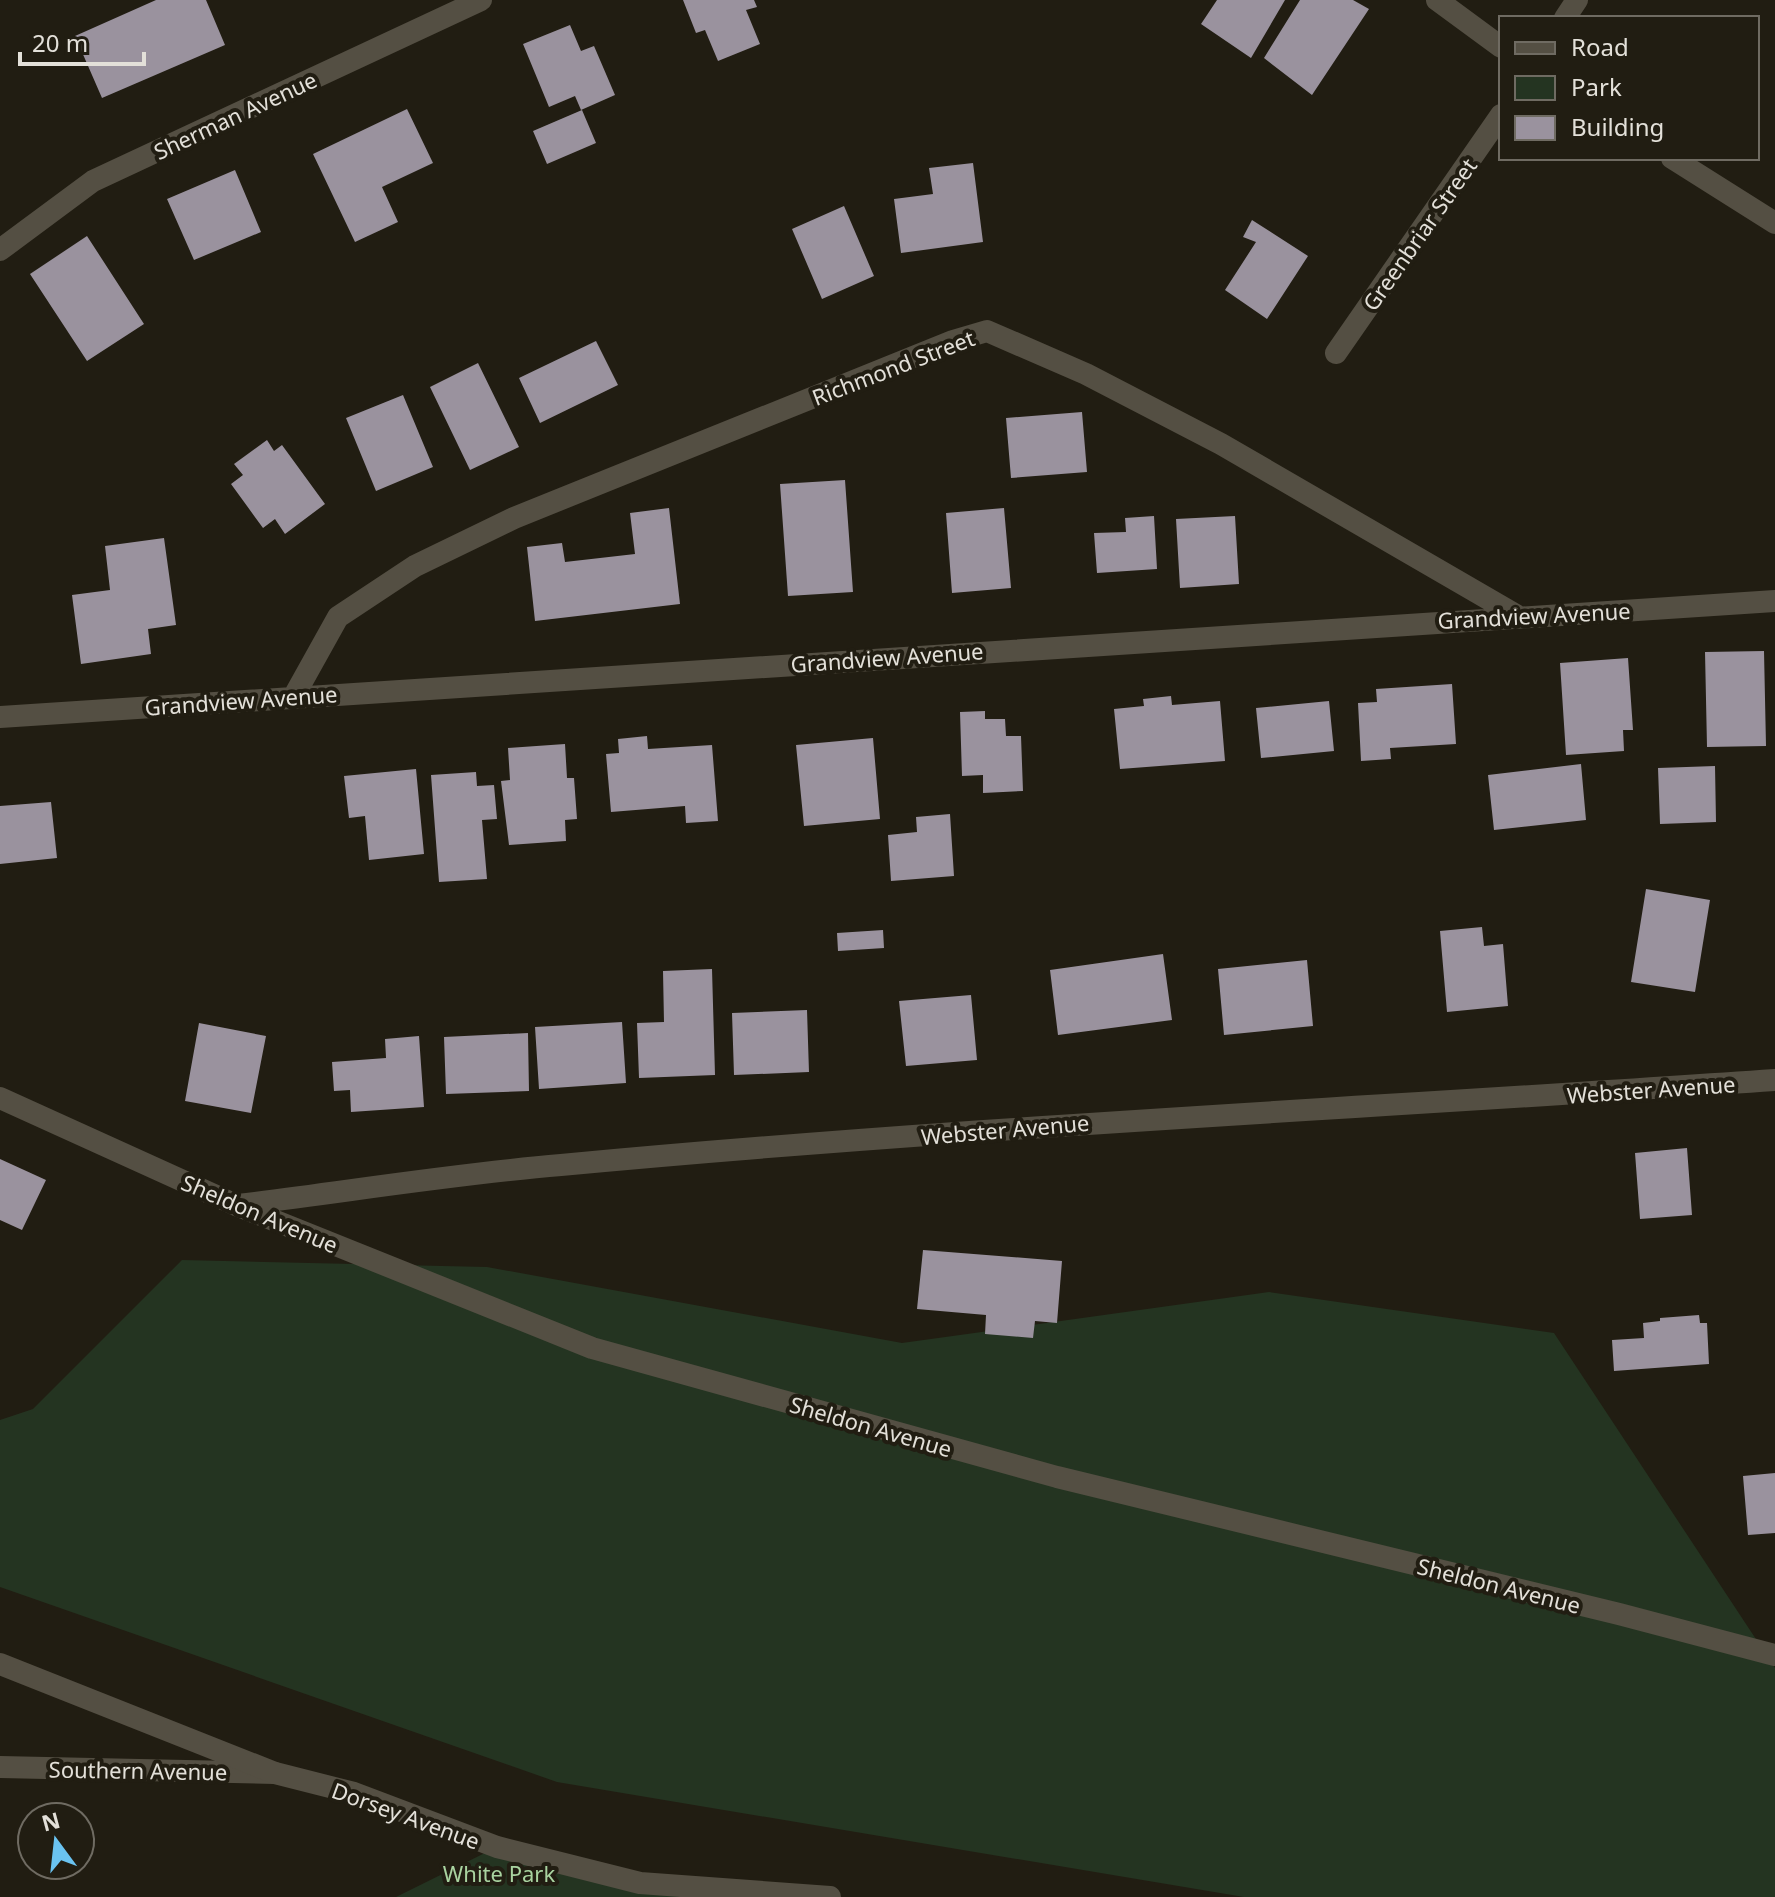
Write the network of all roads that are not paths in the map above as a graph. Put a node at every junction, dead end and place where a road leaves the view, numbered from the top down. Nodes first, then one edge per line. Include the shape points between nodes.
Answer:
1 (481, 0) edge
2 (1437, 0) edge
3 (1499, 46) edge
4 (1499, 118) edge
5 (1675, 160) edge
6 (1775, 223) edge
7 (0, 250) edge
8 (1336, 353) dead end
9 (1775, 601) edge
10 (1516, 615) junction
11 (294, 696) junction
12 (0, 717) edge
13 (1775, 1080) edge
14 (0, 1098) edge
15 (236, 1205) junction
16 (1775, 1655) edge
17 (0, 1664) edge
18 (0, 1767) edge
19 (275, 1773) junction
20 (830, 1897) edge

1 - 7 street, Sherman Avenue via 93,181
2 - 3 street
4 - 8 street, Greenbriar Street
5 - 6 street
9 - 10 street, Grandview Avenue
10 - 11 street, Grandview Avenue
10 - 11 street, Richmond Street via 1221,444 1086,374 987,331 514,518 415,566 338,617
11 - 12 street, Grandview Avenue
13 - 15 street, Webster Avenue via 1190,1115 589,1162
14 - 15 street, Sheldon Avenue
15 - 16 street, Sheldon Avenue via 592,1348 1057,1477
17 - 19 street, Dorsey Avenue
18 - 19 street, Southern Avenue
19 - 20 street, Dorsey Avenue via 354,1793 497,1847 640,1883

